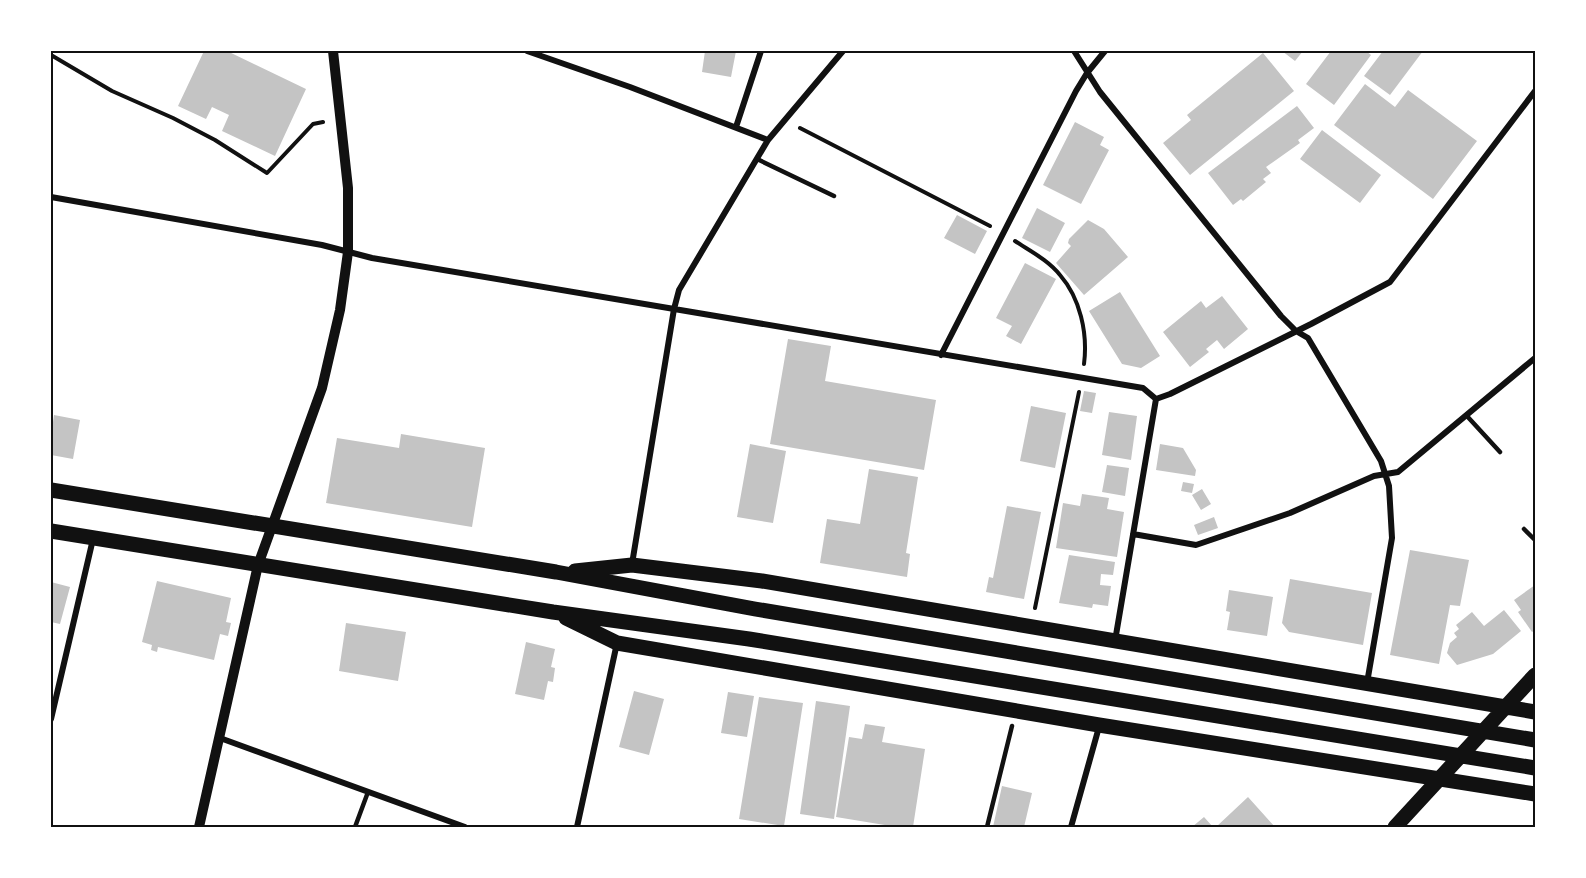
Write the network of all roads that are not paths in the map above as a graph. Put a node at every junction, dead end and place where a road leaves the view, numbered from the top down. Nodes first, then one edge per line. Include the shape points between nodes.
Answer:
1 (333, 51) edge
2 (527, 51) edge
3 (761, 51) edge
4 (843, 51) edge
5 (1074, 51) edge
6 (1105, 51) edge
7 (1087, 73) junction
8 (1535, 91) edge
9 (736, 127) junction
10 (768, 140) junction
11 (757, 159) junction
12 (834, 196) dead end
13 (51, 197) edge
14 (348, 252) junction
15 (674, 309) junction
16 (1296, 331) junction
17 (941, 355) junction
18 (1535, 358) edge
19 (1156, 399) junction
20 (1466, 415) junction
21 (1500, 452) dead end
22 (1386, 474) junction
23 (51, 490) edge
24 (271, 527) junction
25 (1524, 529) dead end
26 (51, 531) edge
27 (1133, 534) junction
28 (93, 538) junction
29 (1535, 540) edge
30 (258, 565) junction
31 (632, 565) junction
32 (556, 573) junction
33 (553, 612) junction
34 (1115, 642) junction
35 (617, 643) junction
36 (1535, 675) edge
37 (1367, 684) junction
38 (1504, 707) junction
39 (1535, 712) edge
40 (51, 719) edge
41 (1100, 725) junction
42 (1012, 726) dead end
43 (220, 738) junction
44 (1535, 740) edge
45 (1535, 768) edge
46 (1439, 779) junction
47 (368, 792) junction
48 (1535, 794) edge
49 (445, 823) edge
50 (199, 827) edge
51 (355, 827) edge
52 (465, 827) edge
53 (577, 827) edge
54 (987, 827) edge
55 (1071, 827) edge
56 (1395, 827) edge

1 - 14 street via 348,188
2 - 9 street
3 - 9 street
4 - 10 street
5 - 7 street
6 - 7 street
7 - 16 street
7 - 17 street
8 - 16 street via 1390,282
9 - 10 street
10 - 11 street
11 - 12 lane
11 - 15 street via 679,290
13 - 14 street via 322,244
14 - 15 street
14 - 24 street via 340,310 322,388
15 - 17 street
15 - 31 street
16 - 19 street
16 - 22 street via 1308,338
17 - 19 street via 1143,388
18 - 20 street
19 - 27 street
20 - 21 lane
20 - 22 street via 1398,472
22 - 27 street via 1196,546
22 - 37 street via 1392,538
23 - 24 main road
24 - 30 street
24 - 32 main road
25 - 29 lane
26 - 28 main road
27 - 34 street
28 - 30 main road
28 - 40 street
30 - 33 main road
30 - 43 street
31 - 32 main road
31 - 34 main road via 762,581
32 - 44 main road
33 - 35 main road
33 - 45 main road via 749,639
34 - 37 main road
35 - 41 main road
35 - 53 street
36 - 38 main road
37 - 38 main road
38 - 39 main road
38 - 46 main road
41 - 46 main road
41 - 55 street
42 - 54 lane
43 - 47 street
43 - 50 street
46 - 48 main road
46 - 56 main road
47 - 49 street
47 - 51 lane
49 - 52 street

